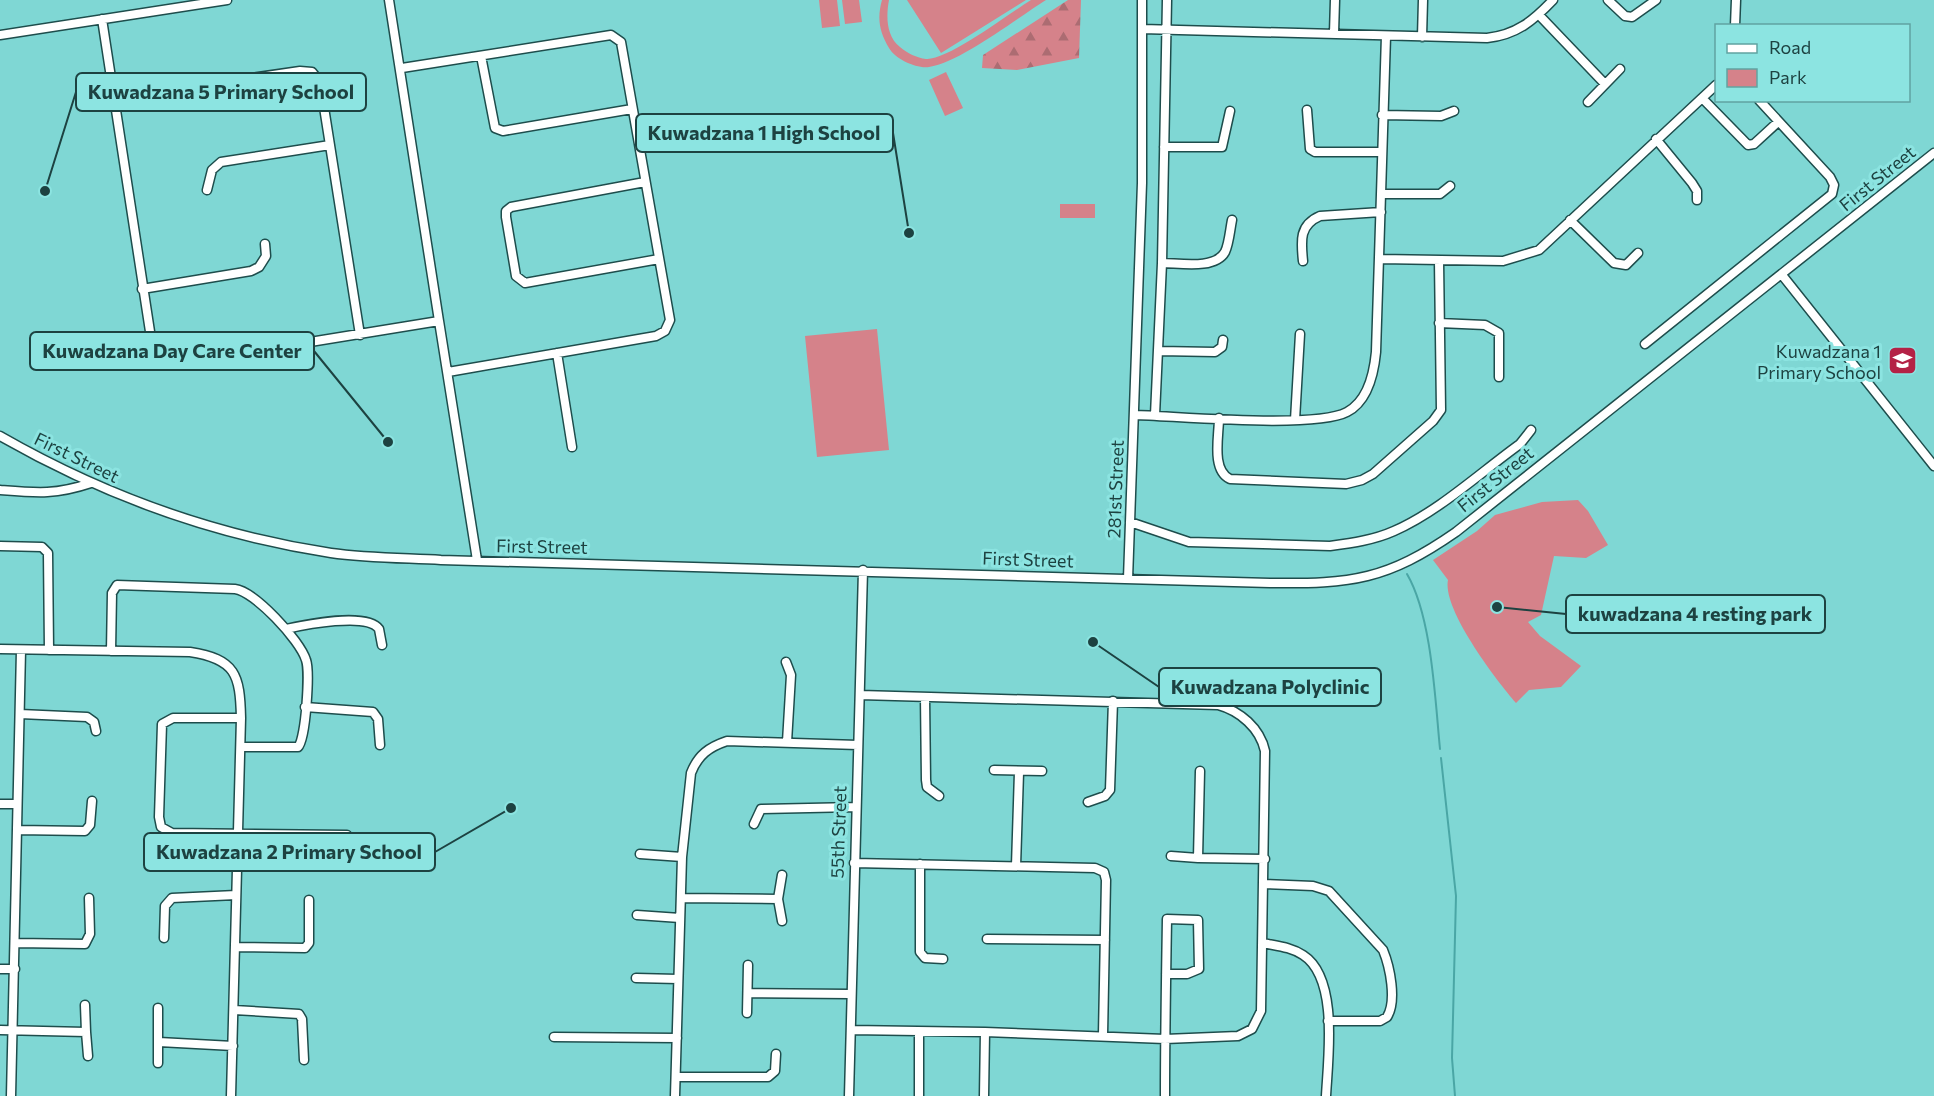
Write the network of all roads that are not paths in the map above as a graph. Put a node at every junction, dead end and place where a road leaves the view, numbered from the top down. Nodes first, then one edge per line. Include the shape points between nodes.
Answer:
1 (227, 0) edge
2 (389, 0) edge
3 (1142, 0) edge
4 (1167, 0) edge
5 (1335, 0) edge
6 (1424, 0) edge
7 (1553, 0) edge
8 (1608, 0) edge
9 (1656, 0) edge
10 (1737, 0) edge
11 (210, 1) edge
12 (1539, 15) junction
13 (102, 19) junction
14 (1735, 24) edge
15 (1142, 29) junction
16 (1166, 30) junction
17 (1334, 33) junction
18 (0, 35) edge
19 (1386, 36) junction
20 (1422, 37) junction
21 (481, 56) junction
22 (402, 68) junction
23 (1620, 69) dead end
24 (1605, 84) junction
25 (1715, 86) edge
26 (114, 98) junction
27 (1702, 98) junction
28 (1588, 102) dead end
29 (1761, 102) edge
30 (632, 109) junction
31 (1307, 110) dead end
32 (1230, 111) dead end
33 (1454, 111) dead end
34 (1382, 115) junction
35 (1778, 122) junction
36 (1656, 139) junction
37 (330, 145) junction
38 (1164, 147) junction
39 (1381, 152) junction
40 (1934, 153) edge
41 (645, 182) junction
42 (1450, 186) dead end
43 (207, 190) dead end
44 (1381, 194) junction
45 (1697, 200) dead end
46 (1381, 212) junction
47 (1232, 220) dead end
48 (1570, 220) junction
49 (265, 244) dead end
50 (1638, 253) dead end
51 (1380, 259) junction
52 (659, 260) junction
53 (1303, 261) dead end
54 (1439, 261) junction
55 (1162, 263) junction
56 (1782, 274) junction
57 (142, 289) junction
58 (439, 321) junction
59 (1439, 323) junction
60 (1300, 334) dead end
61 (360, 336) junction
62 (1223, 340) dead end
63 (1645, 344) dead end
64 (1159, 351) junction
65 (557, 353) junction
66 (448, 372) junction
67 (1499, 378) dead end
68 (1135, 415) junction
69 (1155, 415) junction
70 (1219, 418) junction
71 (1295, 420) junction
72 (1531, 430) dead end
73 (0, 436) edge
74 (572, 447) dead end
75 (1934, 466) edge
76 (91, 483) junction
77 (0, 490) edge
78 (1130, 522) junction
79 (0, 546) edge
80 (477, 561) junction
81 (863, 570) junction
82 (1128, 579) junction
83 (286, 629) junction
84 (381, 645) dead end
85 (0, 649) edge
86 (21, 650) junction
87 (49, 650) junction
88 (111, 651) junction
89 (786, 662) dead end
90 (860, 695) junction
91 (925, 697) junction
92 (1113, 701) junction
93 (305, 707) junction
94 (20, 714) junction
95 (241, 718) junction
96 (96, 731) dead end
97 (787, 742) junction
98 (380, 745) dead end
99 (858, 745) junction
100 (241, 747) junction
101 (994, 770) dead end
102 (1042, 771) dead end
103 (1200, 771) dead end
104 (1019, 772) junction
105 (939, 796) dead end
106 (92, 801) dead end
107 (1088, 802) dead end
108 (0, 804) edge
109 (17, 804) junction
110 (856, 807) junction
111 (754, 824) dead end
112 (17, 830) junction
113 (239, 834) junction
114 (347, 835) dead end
115 (640, 854) dead end
116 (1171, 856) dead end
117 (682, 857) junction
118 (1198, 858) junction
119 (1265, 860) junction
120 (854, 862) junction
121 (920, 864) junction
122 (1016, 867) junction
123 (782, 875) dead end
124 (1264, 884) junction
125 (236, 895) junction
126 (89, 898) dead end
127 (681, 898) junction
128 (778, 899) junction
129 (309, 900) dead end
130 (637, 915) dead end
131 (680, 918) junction
132 (782, 921) dead end
133 (164, 938) dead end
134 (987, 939) dead end
135 (1106, 940) junction
136 (16, 943) junction
137 (1263, 943) junction
138 (236, 947) junction
139 (943, 959) dead end
140 (748, 965) dead end
141 (0, 969) edge
142 (15, 969) junction
143 (1166, 974) junction
144 (636, 978) dead end
145 (678, 980) junction
146 (748, 993) junction
147 (850, 994) junction
148 (85, 1005) dead end
149 (158, 1008) dead end
150 (234, 1010) junction
151 (747, 1013) dead end
152 (1328, 1021) junction
153 (0, 1030) edge
154 (13, 1030) junction
155 (851, 1030) junction
156 (86, 1032) junction
157 (919, 1032) junction
158 (985, 1032) junction
159 (1103, 1035) junction
160 (554, 1037) dead end
161 (677, 1038) junction
162 (1165, 1039) junction
163 (159, 1042) junction
164 (233, 1046) junction
165 (776, 1054) dead end
166 (88, 1056) dead end
167 (304, 1060) dead end
168 (158, 1063) dead end
169 (676, 1077) junction
170 (11, 1096) edge
171 (231, 1096) edge
172 (675, 1096) edge
173 (849, 1096) edge
174 (919, 1096) edge
175 (984, 1096) edge
176 (1165, 1096) edge
177 (1326, 1096) edge

1 - 11 street
2 - 22 street
3 - 15 street, 281st Street
4 - 16 street
5 - 17 street
6 - 20 street
7 - 12 street
8 - 9 street via 1625,16 1632,17
10 - 14 street
11 - 13 street
12 - 20 street via 1522,29 1503,36
12 - 24 street
13 - 18 street
13 - 26 street
15 - 16 street
15 - 68 street, 281st Street
16 - 17 street
16 - 38 street
17 - 19 street
19 - 20 street
19 - 34 street
21 - 22 street
21 - 30 street via 617,37
21 - 30 street via 495,128 503,131
22 - 58 street
23 - 24 street
24 - 28 street
25 - 27 street
26 - 37 street via 312,72 320,82
26 - 57 street
27 - 35 street via 1748,145
27 - 36 street
29 - 35 street
30 - 41 street
31 - 39 street via 1308,142 1315,152
32 - 38 street via 1222,147
33 - 34 street via 1442,116
34 - 39 street
35 - 63 street via 1830,177 1834,185 1832,194
36 - 45 street via 1692,183
36 - 48 street
37 - 43 street via 221,162 212,170
37 - 61 street
38 - 55 street
39 - 44 street
40 - 56 street, First Street
41 - 52 street
41 - 52 street via 511,207 506,217 516,276 525,283
42 - 44 street via 1440,194
44 - 46 street
46 - 51 street
46 - 53 street via 1311,220 1301,238
47 - 55 street via 1225,252 1219,259 1211,263
48 - 50 street via 1614,263 1626,265
48 - 54 street via 1539,250 1517,259
49 - 57 street via 263,262 251,271
51 - 54 street
51 - 71 street via 1375,365 1364,394 1348,412
52 - 65 street via 670,320 665,331 656,336
54 - 59 street
55 - 64 street
56 - 75 street
56 - 82 street, First Street via 1456,532 1416,558 1367,578 1336,583
57 - 61 street via 153,351 169,365
58 - 61 street
58 - 66 street
59 - 67 street via 1485,325 1499,333
59 - 70 street via 1441,410 1391,459 1362,480 1346,484 1225,477 1218,465
60 - 71 street
62 - 64 street via 1222,347 1215,352
64 - 69 street
65 - 66 street
65 - 74 street
66 - 80 street
68 - 69 street
68 - 78 street, 281st Street
69 - 70 street
70 - 71 street
72 - 78 street via 1521,444 1417,519 1393,532 1353,543 1330,546 1189,542
73 - 76 street, First Street
76 - 77 street via 40,494
76 - 80 street, First Street via 168,514 287,545 376,556
78 - 82 street, 281st Street
79 - 87 street via 42,547 48,553
80 - 81 street, First Street
81 - 82 street, First Street
81 - 90 street, 55th Street
83 - 84 street via 315,622 368,621 379,629
83 - 88 street via 241,589 121,584 112,593
83 - 93 street via 306,659
85 - 86 street
86 - 87 street
86 - 94 street
87 - 88 street
88 - 95 street via 190,652 223,661 240,685
89 - 97 street via 792,675
90 - 91 street
90 - 99 street, 55th Street
91 - 92 street
91 - 105 street via 926,780 927,787
92 - 107 street via 1110,790
92 - 119 street via 1218,705 1229,708 1251,725 1263,740 1265,751
93 - 98 street via 373,712 378,719
93 - 100 street via 302,742 298,747
94 - 96 street via 87,717
94 - 109 street
95 - 100 street
95 - 113 street via 165,721 161,727 159,806 161,827 168,832
97 - 99 street
97 - 117 street via 727,741 698,758 692,773
99 - 110 street, 55th Street
100 - 113 street
101 - 104 street
102 - 104 street
103 - 118 street
104 - 122 street
106 - 112 street via 90,825 85,831
108 - 109 street
109 - 112 street
110 - 111 street via 761,809
110 - 120 street, 55th Street
112 - 136 street
113 - 114 street
113 - 125 street
115 - 117 street
116 - 118 street
117 - 127 street
118 - 119 street
119 - 124 street
120 - 121 street
120 - 147 street, 55th Street
121 - 122 street
121 - 139 street via 920,952 925,958
122 - 135 street via 1095,868 1104,872
123 - 128 street
124 - 137 street
124 - 152 street via 1313,886 1329,891 1383,950 1388,961 1391,1004 1387,1017
125 - 133 street via 172,897 165,906
125 - 138 street
126 - 136 street via 90,934 85,944
127 - 128 street
127 - 131 street
128 - 132 street
129 - 138 street via 309,943 305,948
130 - 131 street
131 - 145 street
134 - 135 street
135 - 159 street
136 - 142 street
137 - 152 street via 1291,949 1318,969 1324,983
137 - 162 street via 1261,1011 1252,1029 1238,1036
138 - 150 street
140 - 146 street
141 - 142 street
142 - 154 street
143 - 143 street via 1167,919 1198,920 1199,969 1187,974
143 - 162 street
144 - 145 street
145 - 161 street
146 - 147 street
146 - 151 street
147 - 155 street, 55th Street
148 - 156 street
149 - 163 street
150 - 164 street
150 - 167 street via 299,1014 303,1019
152 - 177 street
153 - 154 street
154 - 156 street
154 - 170 street
155 - 157 street
155 - 173 street, 55th Street
156 - 166 street
157 - 158 street
157 - 174 street
158 - 159 street
158 - 175 street
159 - 162 street
160 - 161 street
161 - 169 street
162 - 176 street
163 - 164 street
163 - 168 street
164 - 171 street
165 - 169 street via 775,1071 768,1077
169 - 172 street

